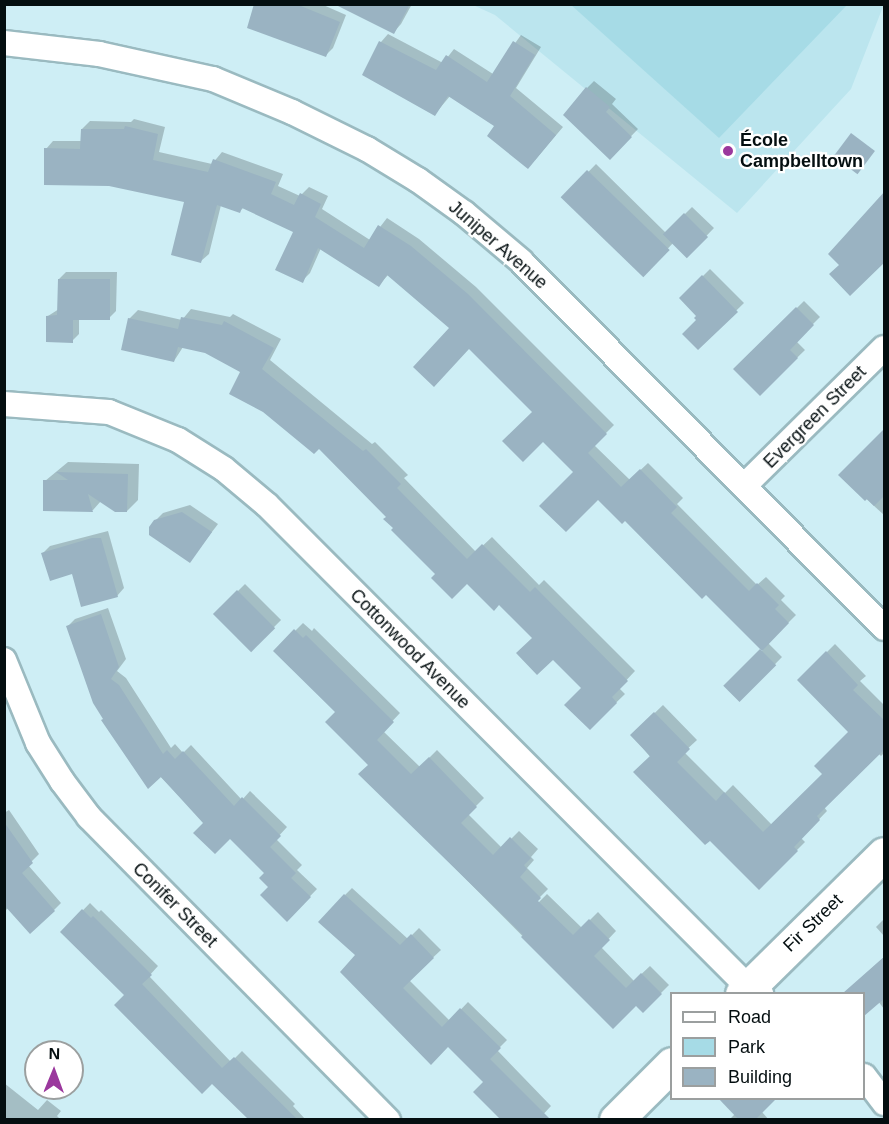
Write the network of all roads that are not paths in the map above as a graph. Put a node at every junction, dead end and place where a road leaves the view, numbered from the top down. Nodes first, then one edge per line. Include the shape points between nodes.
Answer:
1 (4, 43) edge
2 (885, 348) edge
3 (4, 404) edge
4 (745, 485) junction
5 (885, 628) edge
6 (4, 660) edge
7 (885, 854) edge
8 (750, 991) edge
9 (670, 1066) edge
10 (865, 1077) edge
11 (885, 1103) edge
12 (388, 1119) edge
13 (616, 1119) edge

1 - 4 street, Juniper Avenue via 99,54 213,79 367,149 464,213 521,261
2 - 4 street, Evergreen Street
3 - 8 street, Cottonwood Avenue via 109,412 178,440 224,470 267,505
4 - 5 street, Juniper Avenue
6 - 12 street, Conifer Street via 38,743 89,817
7 - 8 street, Fir Street
9 - 13 street
10 - 11 street

